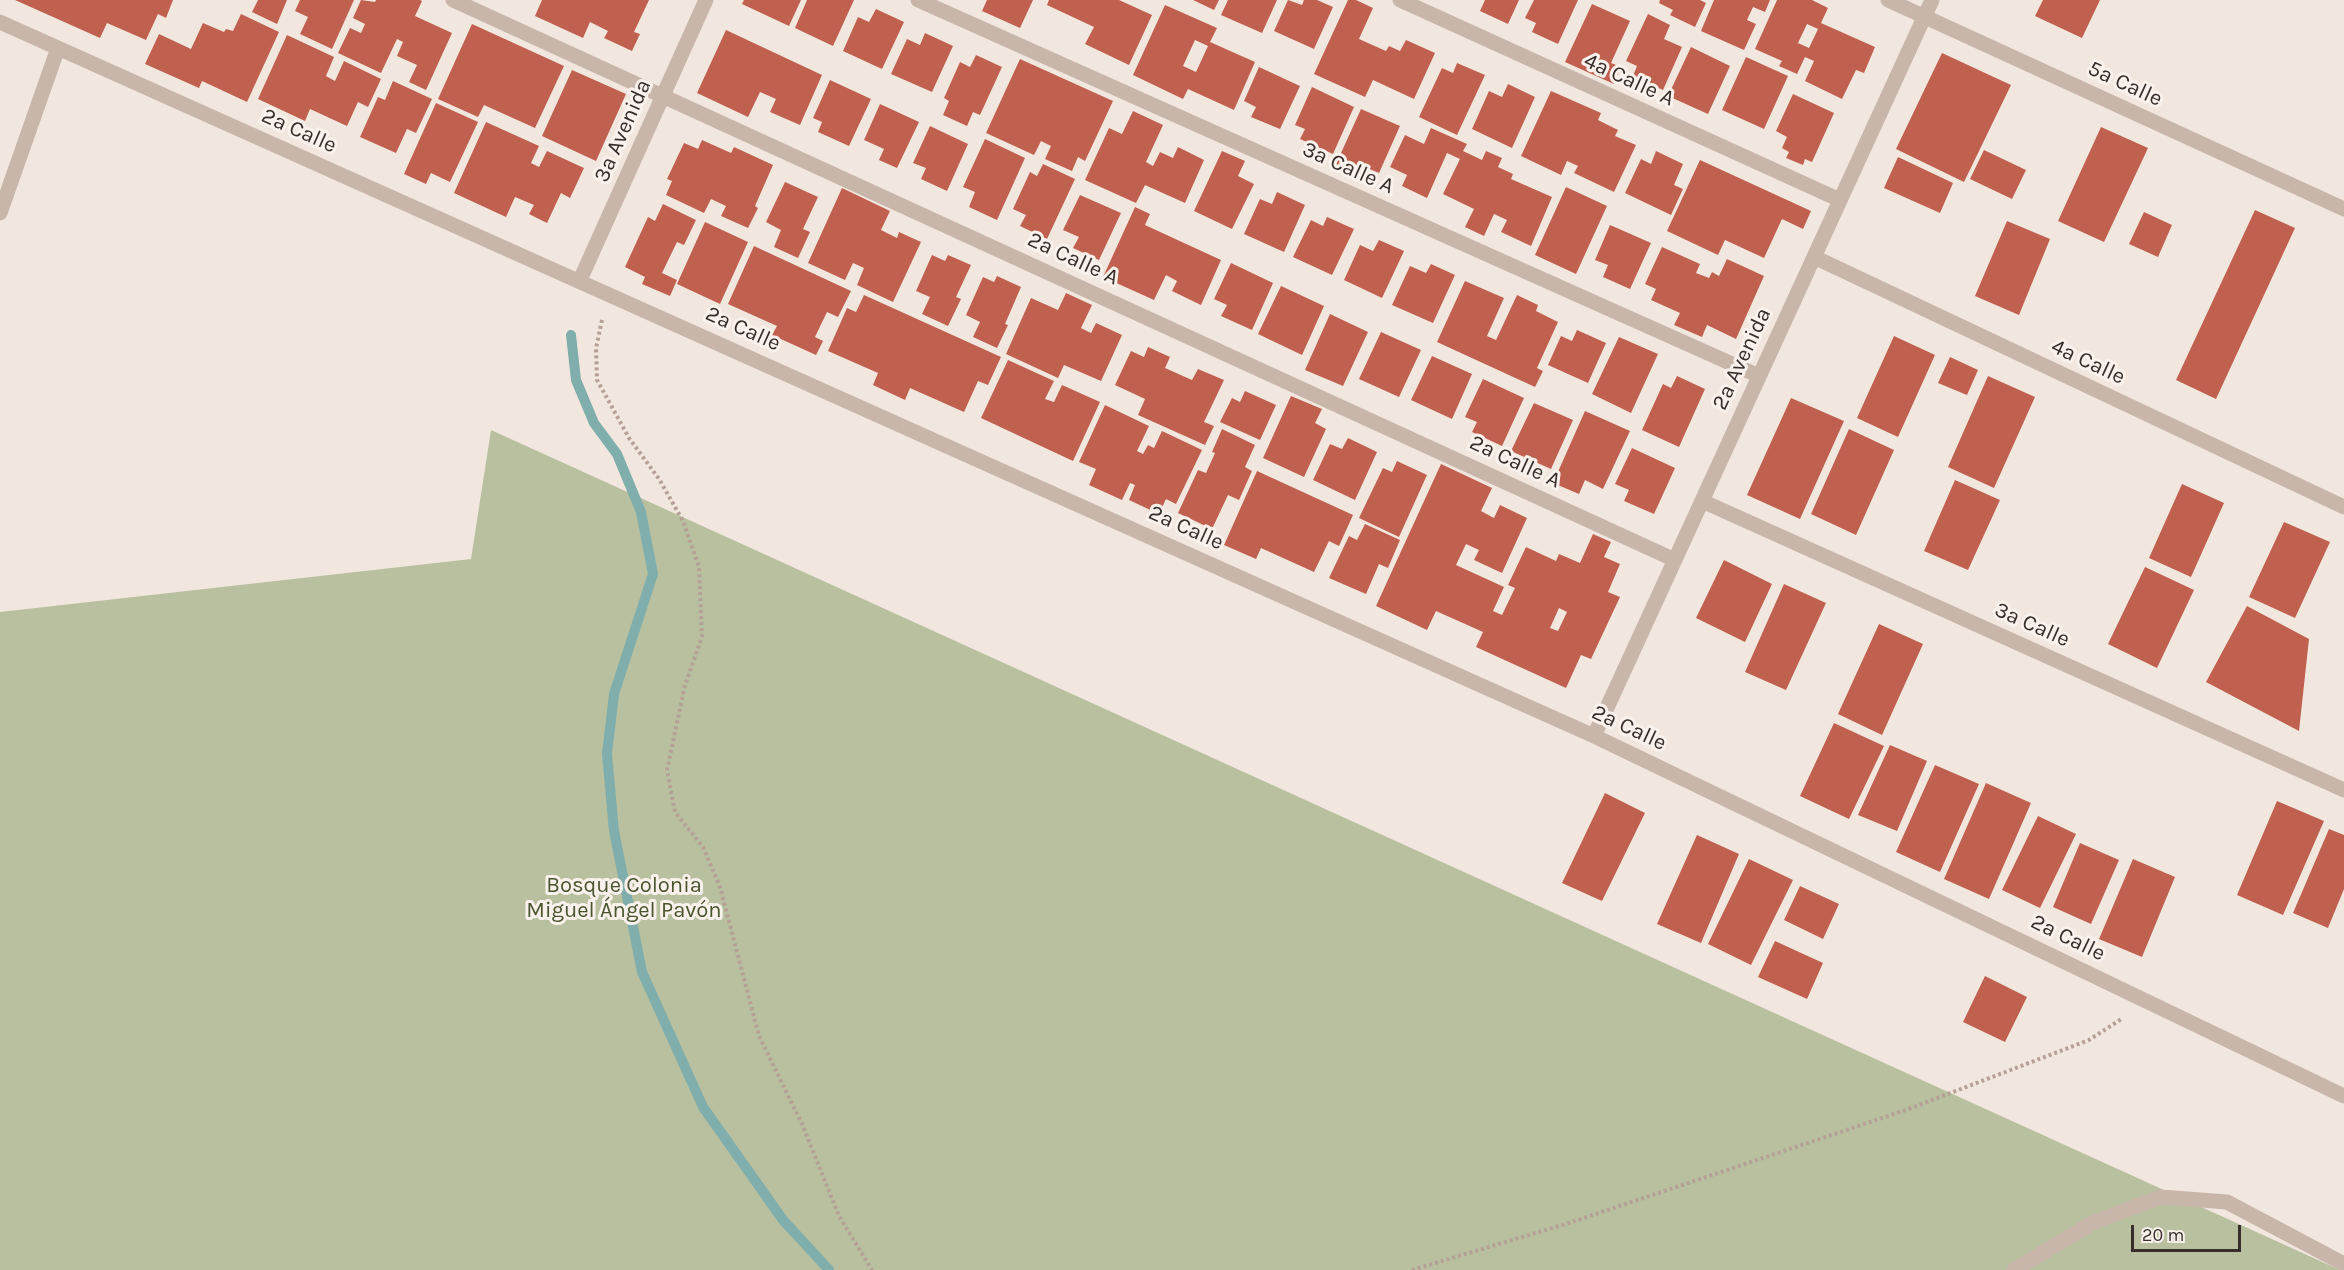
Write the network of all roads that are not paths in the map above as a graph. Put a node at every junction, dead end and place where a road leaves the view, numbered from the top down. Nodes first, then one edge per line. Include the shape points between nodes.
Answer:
1 (453, 0) edge
2 (706, 0) edge
3 (918, 0) edge
4 (1400, 0) edge
5 (1888, 0) edge
6 (1932, 0) edge
7 (1924, 17) junction
8 (0, 22) edge
9 (58, 48) junction
10 (663, 96) junction
11 (1840, 200) junction
12 (2344, 209) edge
13 (0, 213) edge
14 (1814, 257) junction
15 (580, 280) junction
16 (1759, 376) junction
17 (1702, 501) junction
18 (2344, 507) edge
19 (1676, 560) junction
20 (1594, 736) junction
21 (2344, 790) edge
22 (2344, 1096) edge
23 (2344, 1264) edge
24 (2014, 1270) edge

1 - 10 street, 2a Calle A
2 - 10 street, 3a Avenida
3 - 16 street, 3a Calle A
4 - 11 street, 4a Calle A
5 - 7 street, 5a Calle
6 - 7 street, 2a Avenida
7 - 11 street, 2a Avenida
7 - 12 street, 5a Calle
8 - 9 street, 2a Calle
9 - 13 street
9 - 15 street, 2a Calle
10 - 15 street, 3a Avenida
10 - 19 street, 2a Calle A
11 - 14 street, 2a Avenida
14 - 16 street, 2a Avenida
14 - 18 street, 4a Calle
15 - 20 street, 2a Calle
16 - 17 street, 2a Avenida
17 - 19 street, 2a Avenida
17 - 21 street, 3a Calle
19 - 20 street, 2a Avenida
20 - 22 street, 2a Calle
23 - 24 street via 2227,1202 2161,1197 2094,1222

